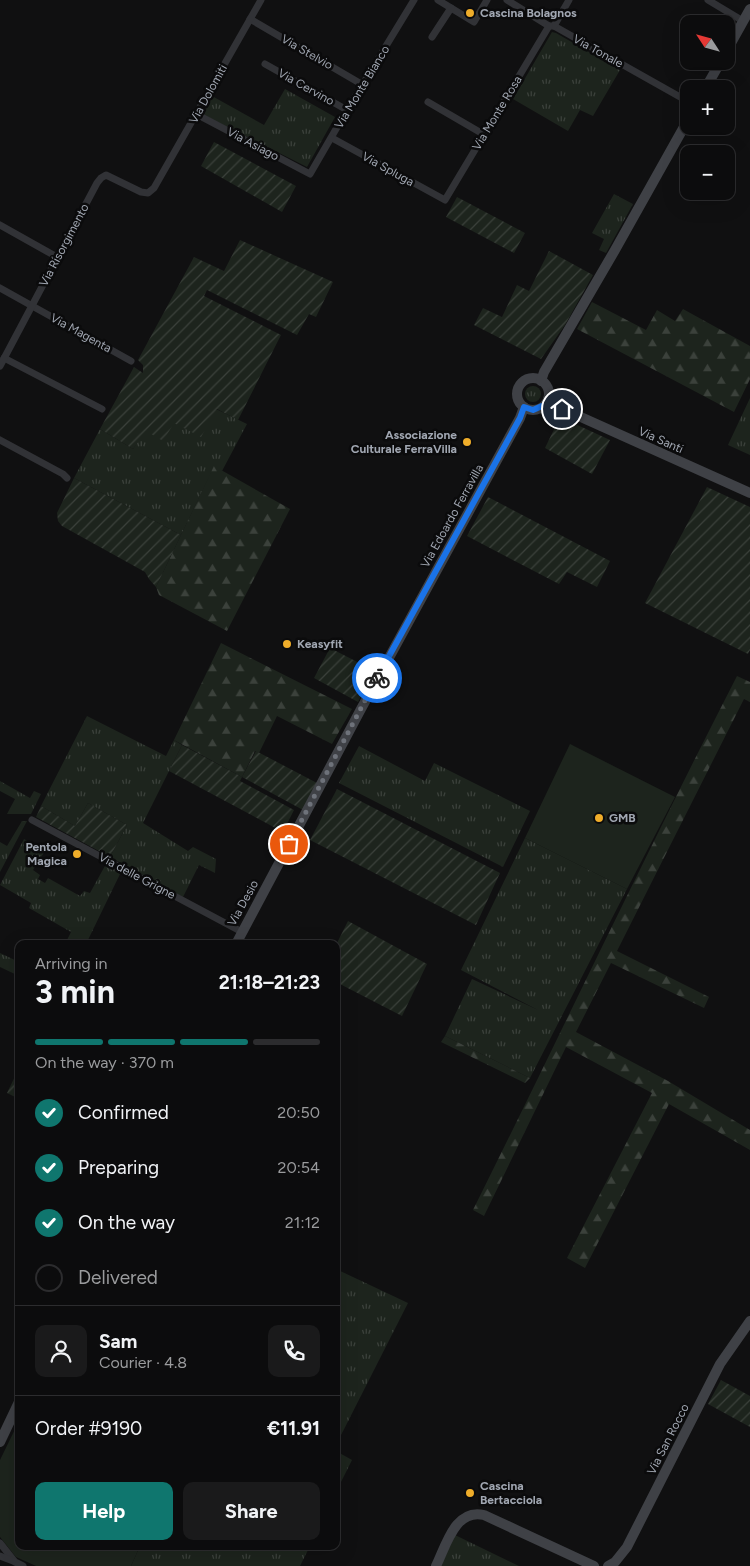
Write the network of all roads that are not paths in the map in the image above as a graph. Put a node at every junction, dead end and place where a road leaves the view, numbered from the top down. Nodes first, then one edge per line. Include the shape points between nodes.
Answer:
1 (261, 0) edge
2 (414, 0) edge
3 (438, 0) edge
4 (487, 0) edge
5 (506, 0) edge
6 (569, 0) edge
7 (708, 0) edge
8 (451, 8) junction
9 (750, 9) edge
10 (250, 19) junction
11 (743, 21) junction
12 (552, 26) junction
13 (735, 36) edge
14 (432, 37) dead end
15 (265, 64) dead end
16 (363, 85) junction
17 (680, 97) edge
18 (428, 102) dead end
19 (347, 110) junction
20 (196, 114) junction
21 (483, 134) junction
22 (680, 134) edge
23 (332, 138) junction
24 (310, 174) joint
25 (154, 188) joint
26 (445, 200) joint
27 (0, 226) edge
28 (57, 257) junction
29 (0, 288) edge
30 (32, 306) junction
31 (4, 358) junction
32 (130, 361) dead end
33 (0, 366) edge
34 (541, 381) junction
35 (545, 402) junction
36 (524, 407) junction
37 (102, 409) dead end
38 (0, 440) edge
39 (67, 478) dead end
40 (750, 493) edge
41 (32, 820) dead end
42 (274, 874) joint
43 (242, 932) junction
44 (238, 940) edge
45 (750, 1321) edge
46 (15, 1410) edge
47 (0, 1442) edge
48 (0, 1543) edge
49 (0, 1556) edge
50 (15, 1562) junction
51 (23, 1566) edge
52 (436, 1566) edge
53 (594, 1566) edge
54 (608, 1566) edge

1 - 10 street, Via Dolomiti
2 - 16 street, Via Monte Bianco
3 - 8 street
4 - 8 street via 474,22
5 - 12 street, Via Tonale
6 - 12 street, Via Monte Rosa
7 - 11 street
8 - 14 street
9 - 11 street
10 - 16 street, Via Stelvio
10 - 20 street, Via Dolomiti
11 - 13 street
12 - 17 street, Via Tonale
12 - 21 street, Via Monte Rosa
15 - 19 street, Via Cervino
16 - 19 street, Via Monte Bianco
18 - 21 street
19 - 23 street, Via Monte Bianco
20 - 24 street, Via Asiago
20 - 25 street, Via Dolomiti
21 - 26 street, Via Monte Rosa
22 - 34 street
23 - 24 street, Via Monte Bianco
23 - 26 street, Via Spluga
25 - 28 street, Via Risorgimento via 148,193 141,192 106,175 101,178
27 - 28 street
28 - 30 street, Via Risorgimento
29 - 30 street, Via Magenta
30 - 31 street, Via Risorgimento
30 - 32 street, Via Magenta
31 - 33 street, Via Risorgimento
31 - 37 street
34 - 35 street via 547,388
34 - 36 street via 528,379 521,384 517,396
35 - 36 street via 533,410
35 - 40 street, Via Santi
36 - 42 street, Via Edoardo Ferravilla via 360,708
38 - 39 street
41 - 43 street, Via delle Grigne
42 - 43 street, Via Desio
43 - 44 street, Via Desio
45 - 54 street, Via San Rocco via 720,1364 627,1547
46 - 47 street
48 - 50 street
49 - 50 street
50 - 51 street
52 - 53 street via 456,1525 473,1514 480,1514

